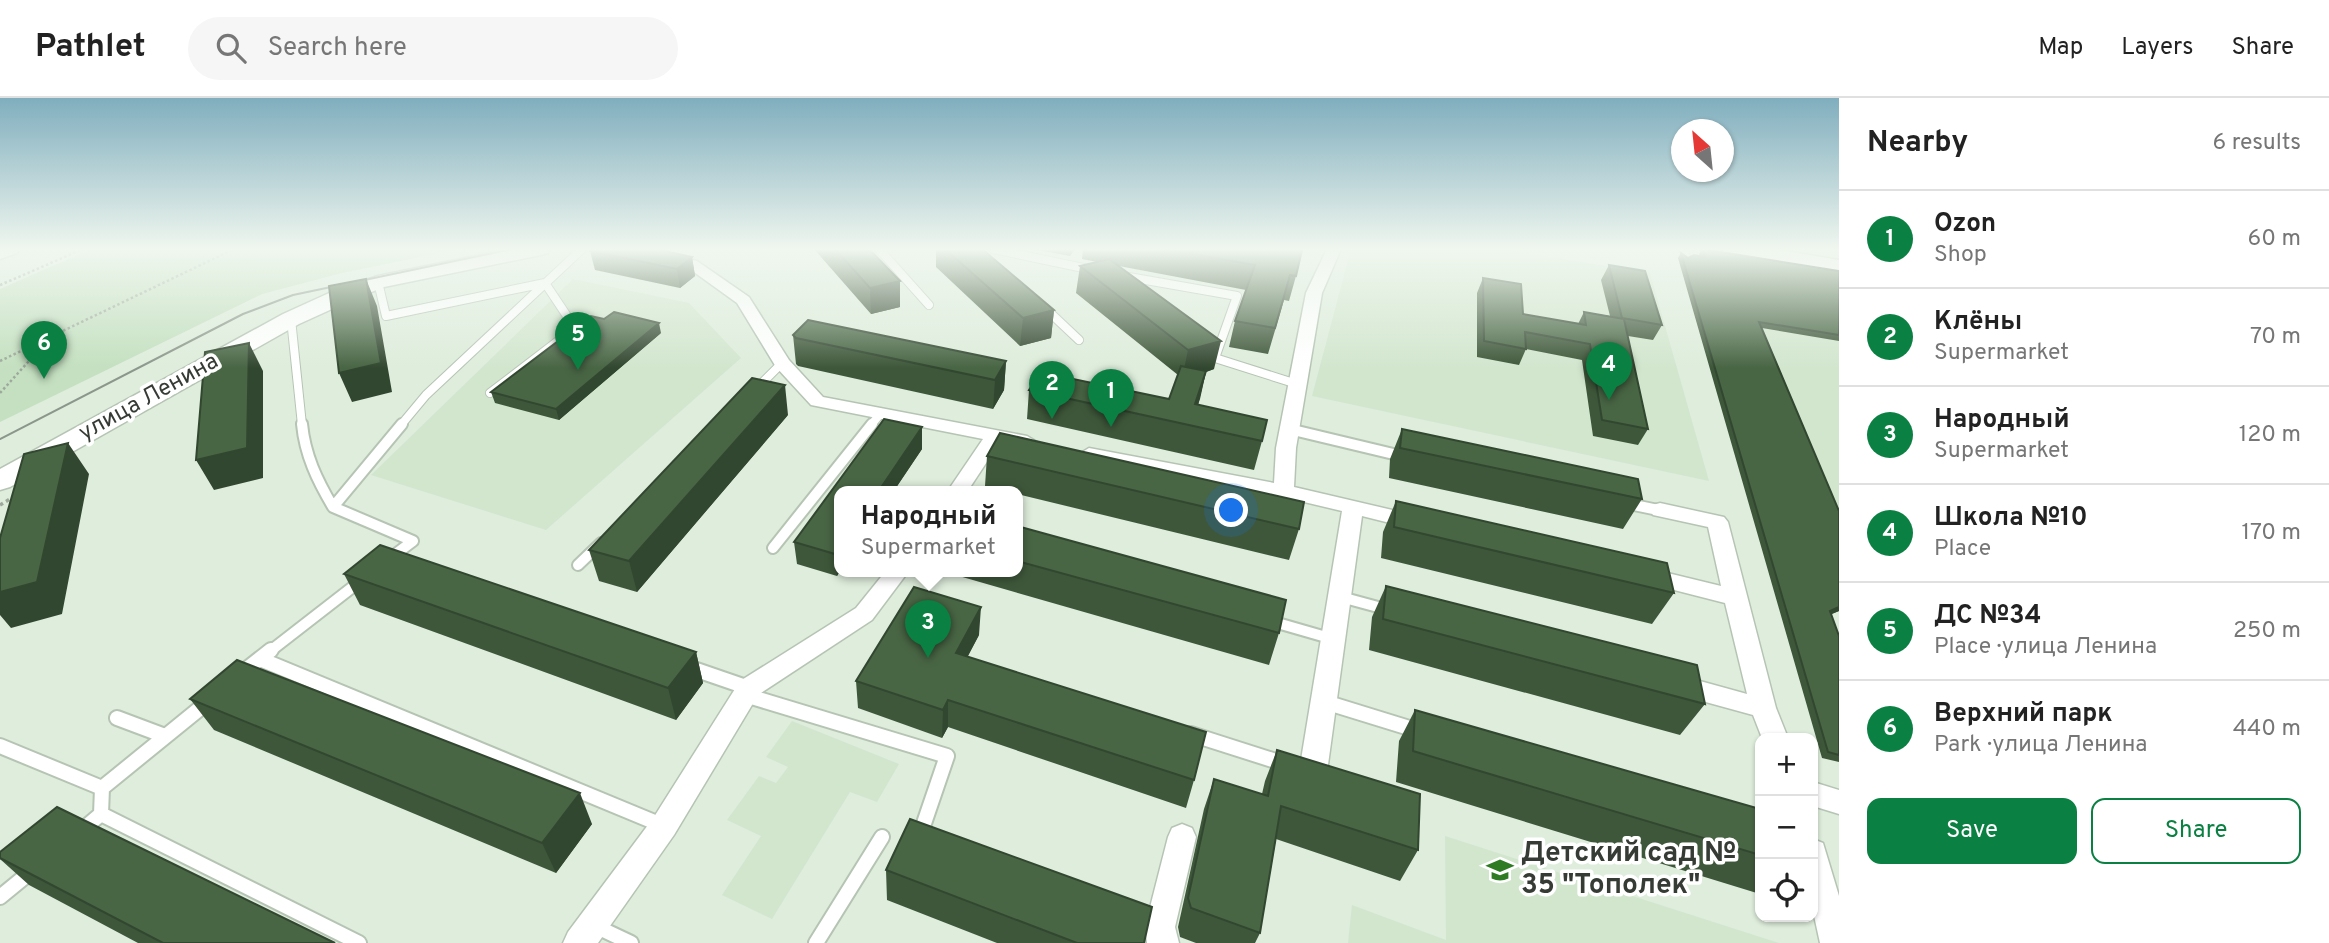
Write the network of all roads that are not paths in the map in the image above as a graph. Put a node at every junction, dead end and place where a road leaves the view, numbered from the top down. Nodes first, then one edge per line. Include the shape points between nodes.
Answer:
1 (363, 288) edge
2 (380, 288) edge
3 (519, 288) edge
4 (539, 288) edge
5 (549, 288) edge
6 (727, 288) edge
7 (914, 288) edge
8 (1187, 288) edge
9 (1316, 288) edge
10 (1040, 304) edge
11 (929, 306) dead end
12 (291, 319) junction
13 (1079, 340) dead end
14 (1204, 350) edge
15 (1215, 358) junction
16 (782, 363) junction
17 (1297, 384) junction
18 (490, 393) edge
19 (743, 401) edge
20 (881, 413) junction
21 (1289, 429) junction
22 (995, 436) junction
23 (1049, 446) edge
24 (1076, 452) edge
25 (1424, 460) edge
26 (0, 481) edge
27 (961, 486) edge
28 (1284, 491) junction
29 (1608, 499) edge
30 (333, 507) junction
31 (1353, 508) junction
32 (1438, 527) edge
33 (607, 537) edge
34 (773, 548) dead end
35 (384, 562) junction
36 (578, 565) dead end
37 (397, 567) edge
38 (1627, 572) edge
39 (893, 577) edge
40 (1341, 597) junction
41 (1735, 597) junction
42 (1408, 615) edge
43 (1256, 617) edge
44 (1336, 639) junction
45 (260, 659) junction
46 (671, 661) edge
47 (1687, 688) edge
48 (747, 692) junction
49 (1325, 702) junction
50 (1763, 708) junction
51 (117, 718) dead end
52 (1184, 732) edge
53 (1773, 733) edge
54 (1431, 734) edge
55 (165, 736) junction
56 (0, 746) edge
57 (1313, 772) junction
58 (102, 788) junction
59 (1818, 796) edge
60 (1839, 802) edge
61 (101, 814) junction
62 (664, 826) junction
63 (1182, 837) dead end
64 (882, 838) dead end
65 (71, 839) edge
66 (931, 845) edge
67 (1815, 859) edge
68 (40, 864) edge
69 (0, 897) edge
70 (1157, 931) edge
71 (585, 934) edge
72 (359, 943) edge
73 (631, 943) edge
74 (817, 943) edge
75 (1836, 943) edge

1 - 12 street, улица Ленина
2 - 3 lane via 386,316
4 - 30 lane via 426,395
5 - 18 lane via 575,328
6 - 16 street via 744,300
7 - 11 lane
8 - 15 lane via 1237,296
9 - 17 street
10 - 13 lane
12 - 26 street, улица Ленина
12 - 30 lane via 304,443 314,474
14 - 15 lane
15 - 17 lane
16 - 19 lane
16 - 20 street via 817,401
17 - 21 street
20 - 22 street
20 - 34 lane
21 - 25 lane
21 - 28 street
22 - 23 street
22 - 27 street
24 - 28 street
28 - 31 street
29 - 41 lane via 1717,522
30 - 35 lane via 413,541
31 - 32 street
31 - 40 lane
31 - 57 street
33 - 36 lane
35 - 37 lane
35 - 45 lane
38 - 41 street
39 - 48 street via 864,614
40 - 42 lane
40 - 44 lane
41 - 50 street
43 - 44 lane
44 - 49 lane
45 - 55 lane
45 - 62 lane
46 - 48 lane
47 - 50 lane
48 - 62 street
48 - 66 lane via 947,756 918,841
49 - 54 lane
49 - 57 lane
50 - 53 street
51 - 55 lane
52 - 57 lane
55 - 58 lane
56 - 58 lane
58 - 61 lane
59 - 60 street
61 - 65 lane
61 - 72 lane
62 - 71 street
63 - 70 lane
64 - 74 lane
67 - 75 street
68 - 69 lane
71 - 73 lane

